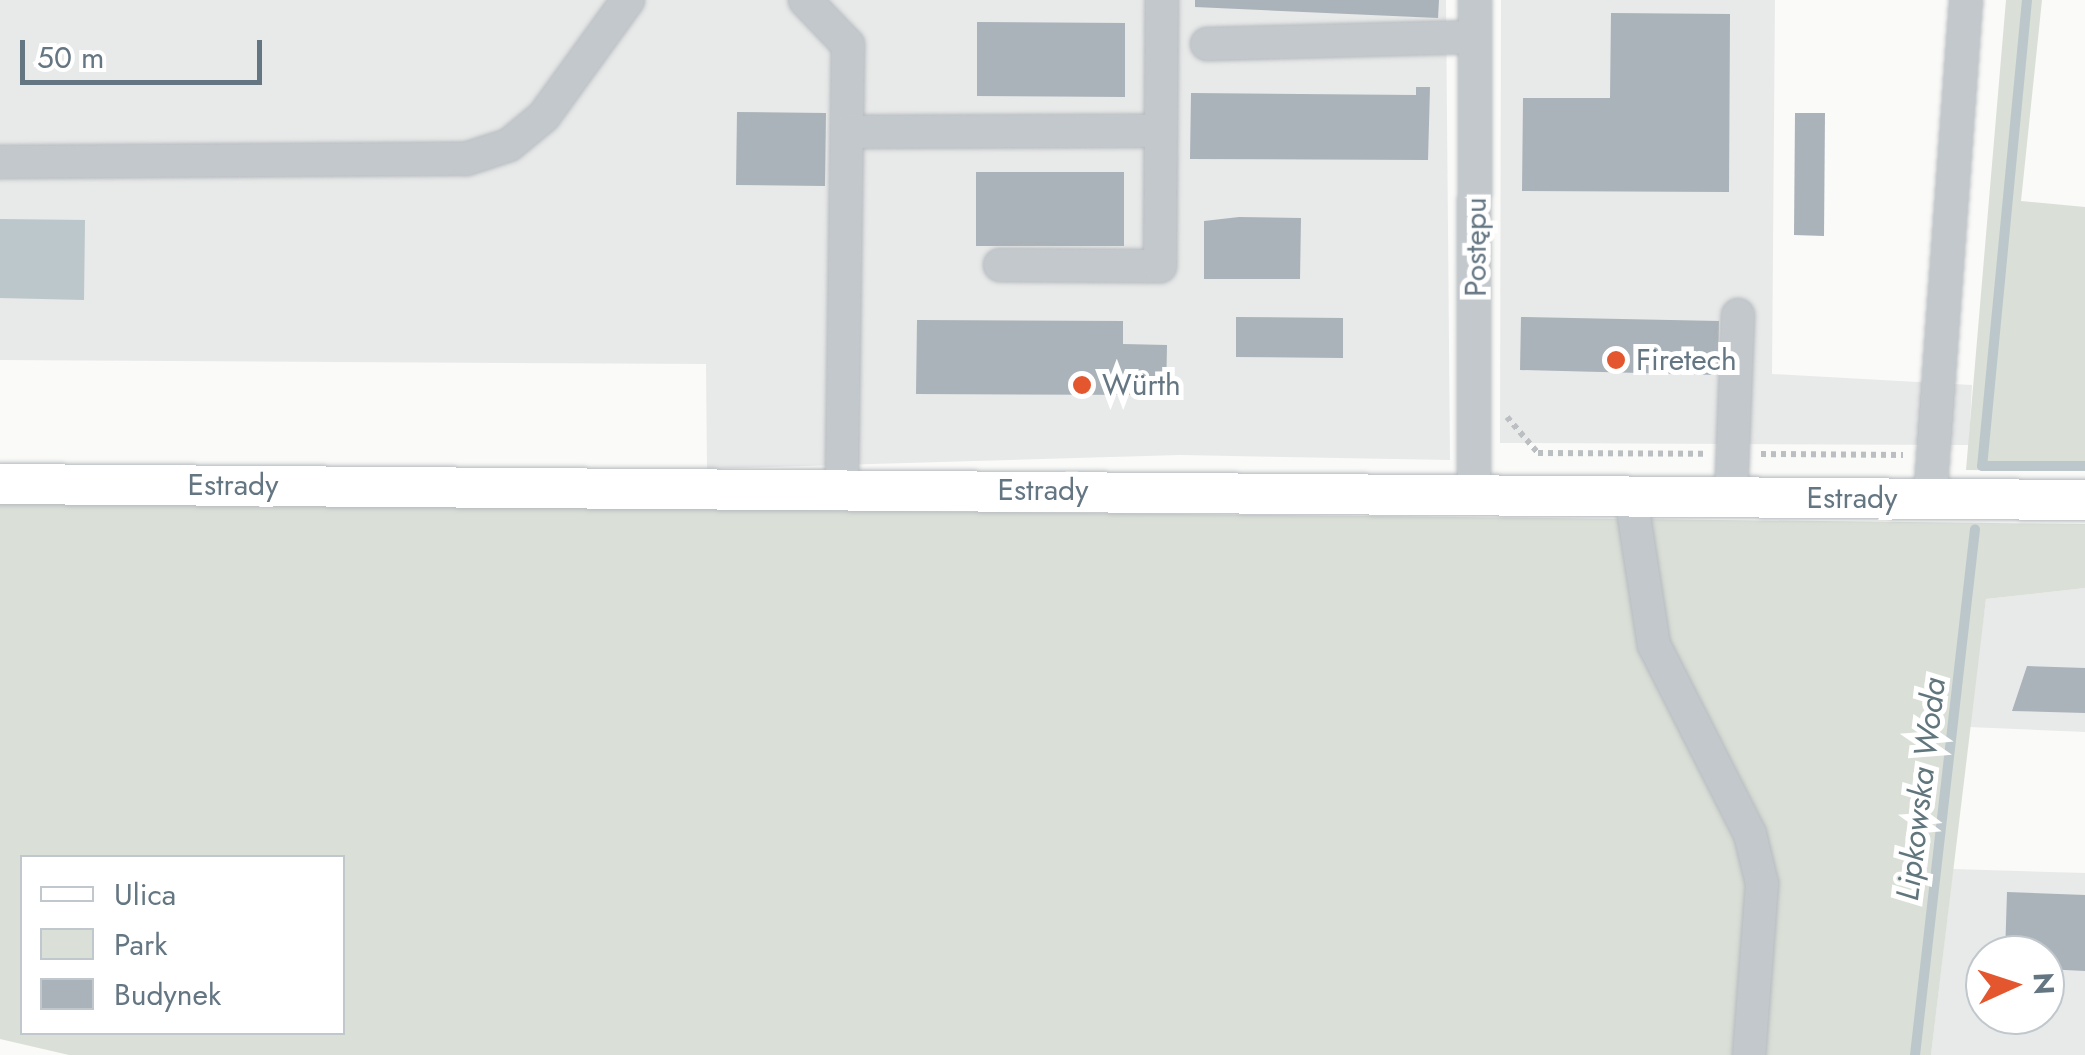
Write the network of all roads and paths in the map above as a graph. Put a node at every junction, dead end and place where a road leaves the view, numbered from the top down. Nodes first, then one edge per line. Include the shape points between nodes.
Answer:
1 (628, 0) edge
2 (805, 0) edge
3 (1162, 0) edge
4 (1475, 0) edge
5 (1966, 0) edge
6 (1475, 37) junction
7 (1208, 44) dead end
8 (1161, 131) junction
9 (847, 132) junction
10 (0, 162) edge
11 (1000, 265) dead end
12 (1738, 315) dead end
13 (1501, 410) dead end
14 (1732, 454) junction
15 (1921, 483) junction
16 (0, 484) edge
17 (842, 489) junction
18 (1474, 494) junction
19 (1630, 497) junction
20 (1731, 498) junction
21 (2085, 500) edge
22 (1750, 1055) edge

1 - 10 street via 544,116 509,145 466,158
2 - 9 street via 848,46
3 - 8 street
4 - 6 street, Postępu
5 - 15 street
6 - 7 street
6 - 18 street, Postępu
8 - 9 street
8 - 11 street via 1160,266
9 - 17 street
12 - 14 street
13 - 14 path via 1538,453
14 - 15 path via 1910,455
14 - 20 street
15 - 20 main road, Estrady
15 - 21 main road, Estrady
16 - 17 main road, Estrady
17 - 18 main road, Estrady
18 - 19 main road, Estrady
19 - 20 main road, Estrady
19 - 22 street via 1654,645 1750,834 1762,884

